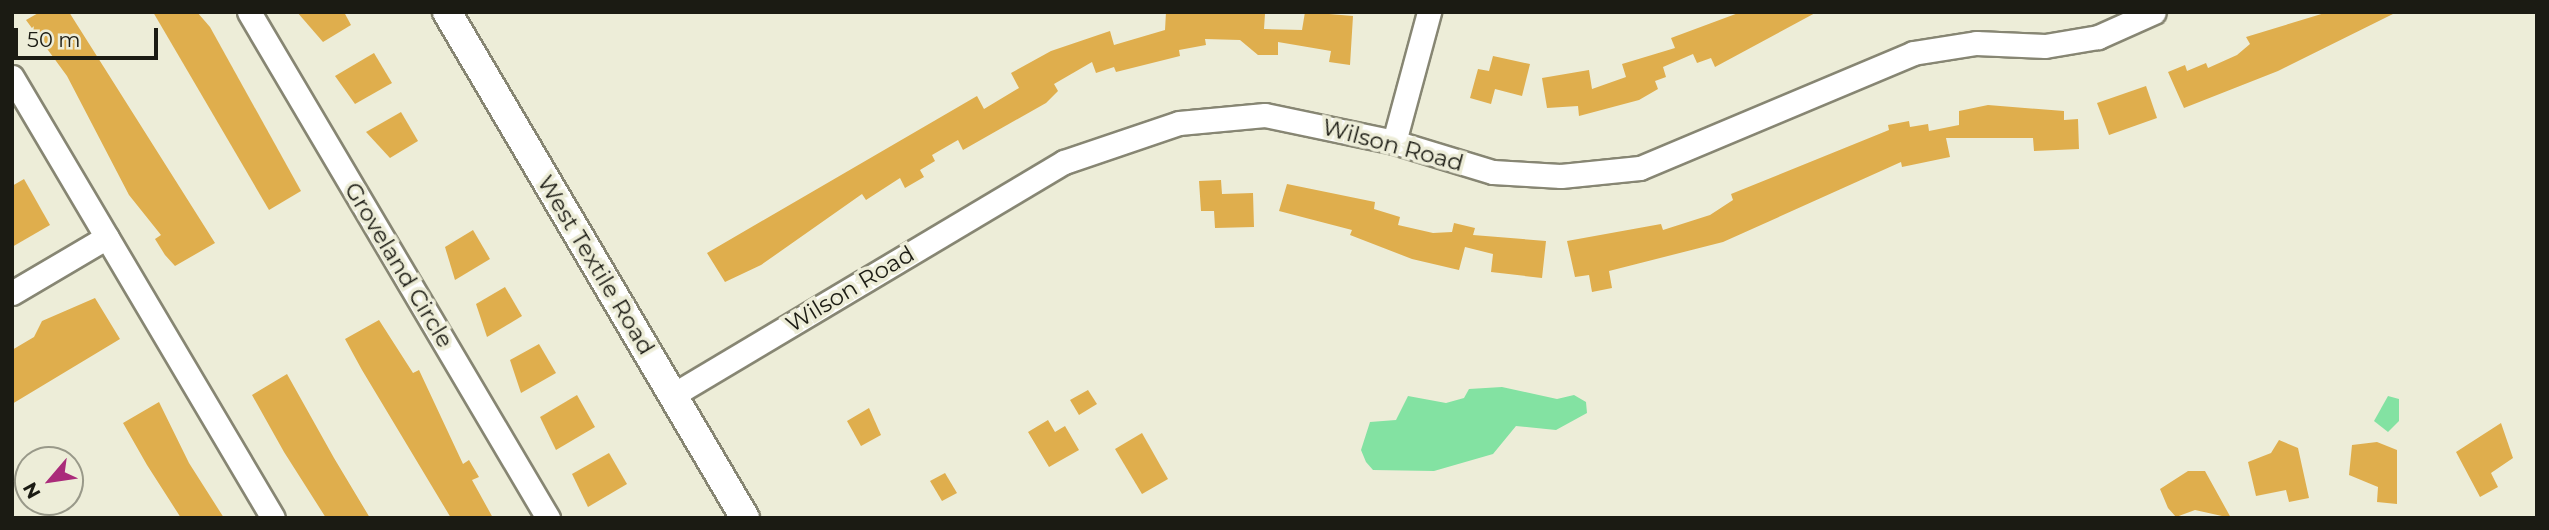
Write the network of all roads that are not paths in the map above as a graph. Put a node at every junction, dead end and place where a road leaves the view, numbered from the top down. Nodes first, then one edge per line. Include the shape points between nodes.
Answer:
1 (249, 12) edge
2 (447, 12) edge
3 (1429, 12) edge
4 (2154, 12) edge
5 (12, 77) edge
6 (1394, 142) junction
7 (107, 237) junction
8 (12, 293) edge
9 (673, 395) junction
10 (273, 518) edge
11 (548, 518) edge
12 (745, 518) edge

1 - 11 street, Groveland Circle
2 - 9 main road, West Textile Road
3 - 6 street
4 - 6 street, Wilson Road via 2098,37 2045,47 1976,43 1913,53 1640,167 1562,176 1493,172
5 - 7 street
6 - 9 street, Wilson Road via 1265,116 1146,131 1064,162
7 - 8 street
7 - 10 street
9 - 12 main road, West Textile Road

